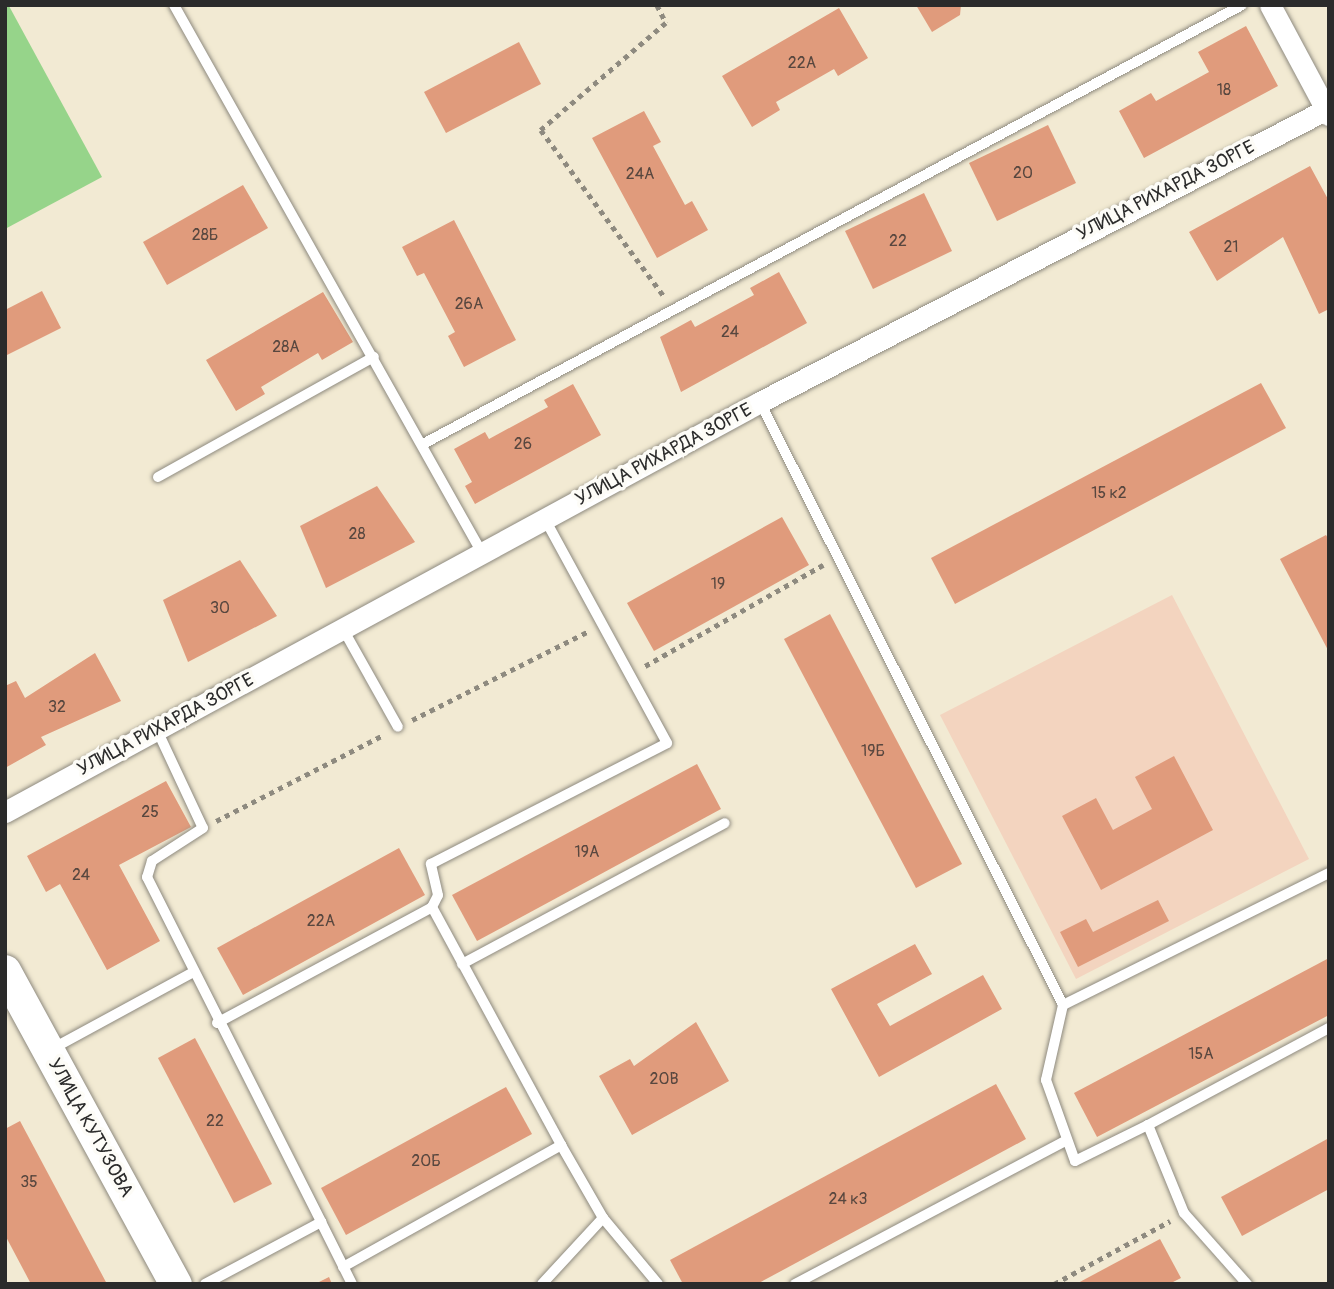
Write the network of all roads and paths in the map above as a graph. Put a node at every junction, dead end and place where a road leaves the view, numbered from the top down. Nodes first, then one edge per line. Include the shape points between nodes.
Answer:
1 (174, 5) edge
2 (656, 5) edge
3 (1242, 5) edge
4 (1270, 5) edge
5 (1328, 111) edge
6 (674, 311) junction
7 (374, 357) junction
8 (761, 402) junction
9 (423, 444) junction
10 (158, 477) dead end
11 (545, 519) junction
12 (482, 554) junction
13 (838, 557) junction
14 (343, 629) junction
15 (629, 675) junction
16 (398, 727) dead end
17 (157, 730) junction
18 (5, 812) edge
19 (725, 823) dead end
20 (1329, 873) edge
21 (432, 907) junction
22 (462, 964) junction
23 (5, 971) edge
24 (192, 973) junction
25 (1063, 1005) junction
26 (217, 1023) junction
27 (1329, 1028) edge
28 (48, 1051) junction
29 (1148, 1125) junction
30 (1065, 1141) junction
31 (561, 1145) junction
32 (1184, 1213) junction
33 (603, 1218) junction
34 (321, 1222) junction
35 (343, 1267) junction
36 (176, 1284) edge
37 (205, 1284) edge
38 (352, 1284) edge
39 (542, 1284) edge
40 (657, 1284) edge
41 (795, 1284) edge
42 (1054, 1284) edge
43 (1247, 1284) edge

1 - 7 lane
2 - 6 path via 666,23 541,131
3 - 6 lane
4 - 5 street
5 - 8 street, УЛИЦА РИХАРДА ЗОРГЕ
6 - 9 lane
7 - 9 lane
7 - 10 lane
8 - 11 street, УЛИЦА РИХАРДА ЗОРГЕ
8 - 13 lane
9 - 12 lane
11 - 12 street, УЛИЦА РИХАРДА ЗОРГЕ
11 - 15 lane
12 - 14 street, УЛИЦА РИХАРДА ЗОРГЕ
13 - 15 path
13 - 25 lane
14 - 16 lane
14 - 17 street, УЛИЦА РИХАРДА ЗОРГЕ
15 - 21 lane via 667,743 430,864 438,895
17 - 18 street, УЛИЦА РИХАРДА ЗОРГЕ
17 - 24 lane via 202,816 203,828 145,868
19 - 22 lane
20 - 25 lane
21 - 22 lane
21 - 26 lane
22 - 31 lane
23 - 28 main road, УЛИЦА КУТУЗОВА
24 - 26 lane
24 - 28 lane
25 - 30 lane via 1046,1080
26 - 34 lane
27 - 29 lane
28 - 36 main road, УЛИЦА КУТУЗОВА
29 - 30 lane via 1075,1161
29 - 32 lane
30 - 41 lane
31 - 33 lane
31 - 35 lane
32 - 42 path
32 - 43 lane
33 - 39 lane
33 - 40 lane
34 - 35 lane
34 - 37 lane
35 - 38 lane

